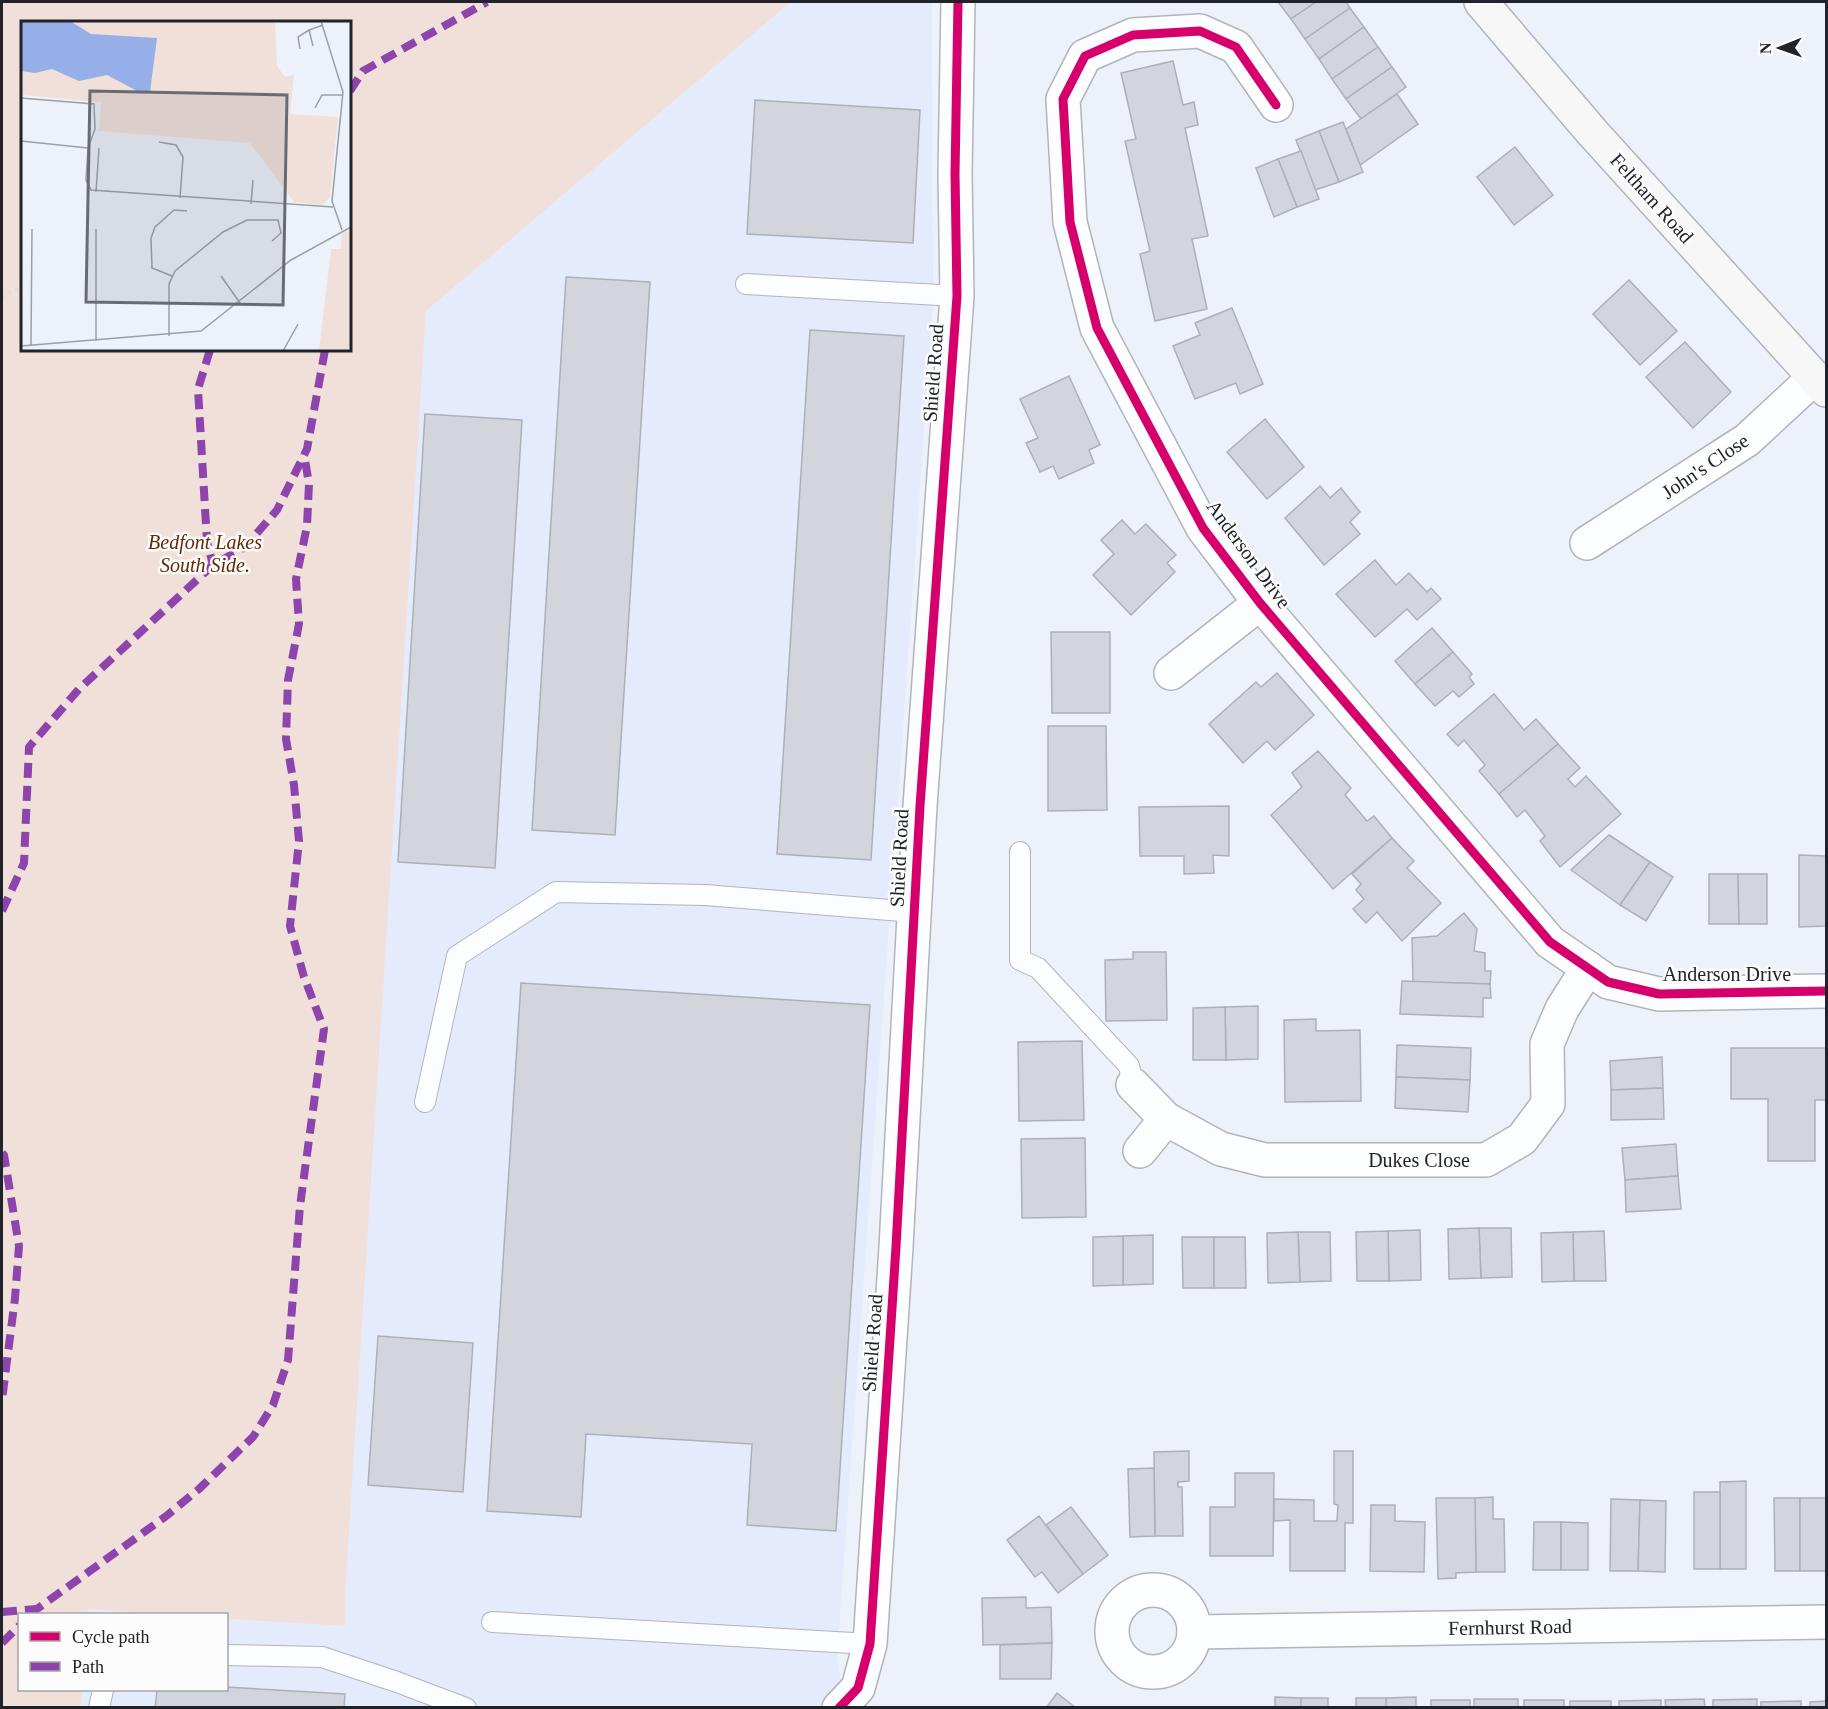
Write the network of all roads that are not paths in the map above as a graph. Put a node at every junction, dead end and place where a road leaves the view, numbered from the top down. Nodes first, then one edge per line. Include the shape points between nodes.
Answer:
1 (958, 2) edge
2 (1481, 2) edge
3 (1276, 105) dead end
4 (746, 284) dead end
5 (957, 296) junction
6 (1821, 384) edge
7 (1587, 543) dead end
8 (1260, 603) junction
9 (1171, 673) dead end
10 (1020, 852) dead end
11 (914, 912) junction
12 (1588, 968) junction
13 (1827, 991) edge
14 (1133, 1085) joint
15 (425, 1102) dead end
16 (1166, 1119) junction
17 (1140, 1151) dead end
18 (492, 1622) dead end
19 (1827, 1622) edge
20 (1194, 1632) dead end
21 (870, 1644) junction
22 (228, 1655) edge
23 (103, 1691) edge
24 (99, 1707) edge
25 (466, 1707) edge
26 (839, 1707) edge

1 - 5 street, Shield Road
2 - 6 main road, Feltham Road via 1592,132
3 - 8 street, Anderson Drive via 1236,47 1200,31 1134,35 1085,56 1063,99 1070,222 1096,328 1203,528
4 - 5 lane
5 - 11 street, Shield Road
6 - 7 street, John's Close via 1747,440
8 - 9 street, Anderson Drive
8 - 12 street, Anderson Drive via 1550,942
10 - 14 lane via 1020,960 1038,968 1128,1066
11 - 15 lane via 705,895 556,892 457,956
11 - 21 street, Shield Road
12 - 13 street, Anderson Drive via 1608,982 1659,993
12 - 16 street, Dukes Close via 1562,1009 1547,1044 1548,1104 1522,1139 1486,1160 1265,1160 1221,1149
14 - 16 street, Dukes Close
16 - 17 street
18 - 21 lane
19 - 20 street, Fernhurst Road
21 - 26 street, Shield Road via 858,1688
22 - 25 lane via 322,1657
23 - 24 lane

